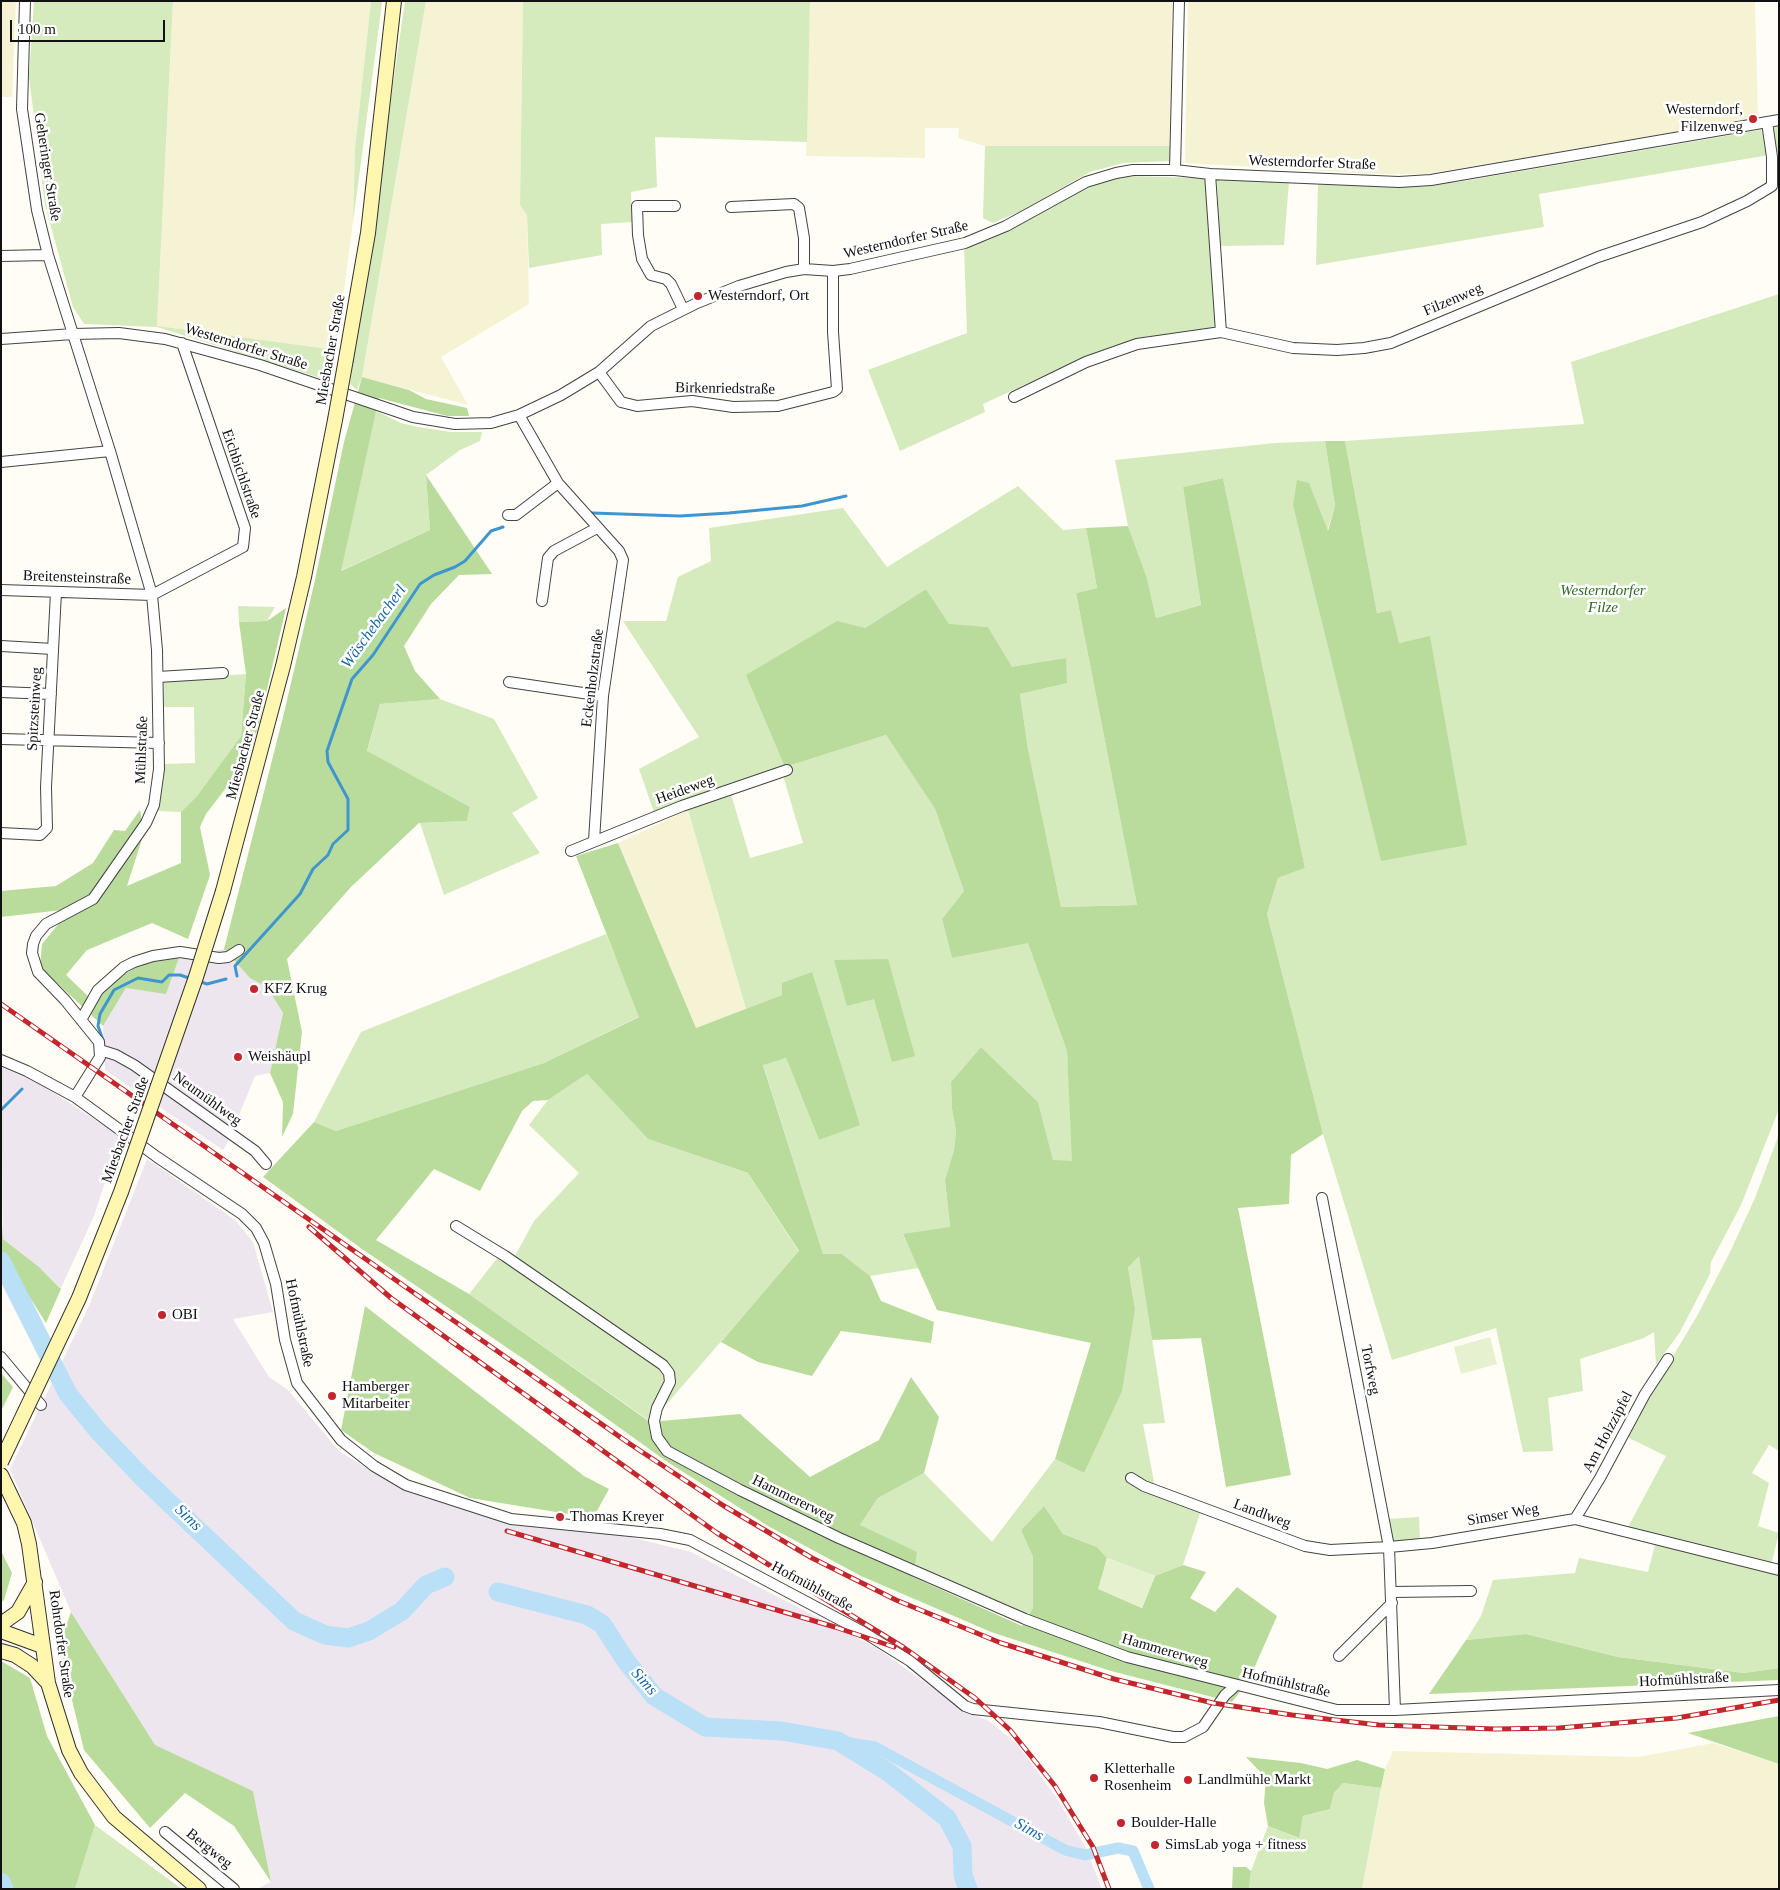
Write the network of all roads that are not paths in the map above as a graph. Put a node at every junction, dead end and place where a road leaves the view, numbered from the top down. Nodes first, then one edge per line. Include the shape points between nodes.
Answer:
1 (25, 1) edge
2 (394, 1) edge
3 (1178, 1) edge
4 (1779, 120) edge
5 (1767, 122) junction
6 (1175, 170) junction
7 (1210, 174) junction
8 (675, 206) dead end
9 (731, 207) dead end
10 (1, 256) edge
11 (48, 256) junction
12 (804, 269) junction
13 (833, 271) junction
14 (683, 309) junction
15 (1221, 332) junction
16 (73, 334) junction
17 (1, 339) edge
18 (182, 342) junction
19 (599, 372) junction
20 (1014, 397) dead end
21 (519, 415) junction
22 (110, 451) junction
23 (1, 462) edge
24 (558, 483) junction
25 (508, 514) dead end
26 (597, 528) junction
27 (1, 590) edge
28 (56, 592) junction
29 (152, 596) junction
30 (542, 601) dead end
31 (1, 646) edge
32 (53, 648) junction
33 (223, 674) dead end
34 (158, 677) junction
35 (509, 682) dead end
36 (1, 692) edge
37 (51, 694) junction
38 (603, 696) junction
39 (1, 739) edge
40 (49, 741) junction
41 (159, 743) junction
42 (786, 770) dead end
43 (1, 833) edge
44 (594, 841) junction
45 (571, 850) dead end
46 (239, 950) dead end
47 (81, 1020) junction
48 (100, 1050) junction
49 (1, 1060) edge
50 (75, 1097) junction
51 (266, 1164) dead end
52 (1322, 1198) dead end
53 (456, 1226) dead end
54 (1, 1358) edge
55 (1668, 1359) dead end
56 (41, 1405) dead end
57 (1, 1462) edge
58 (1, 1475) edge
59 (1132, 1478) dead end
60 (1575, 1519) junction
61 (1389, 1547) junction
62 (1779, 1570) edge
63 (35, 1582) junction
64 (1471, 1591) dead end
65 (1392, 1597) junction
66 (1, 1624) edge
67 (1, 1631) edge
68 (43, 1649) junction
69 (8, 1653) edge
70 (1339, 1656) dead end
71 (48, 1683) junction
72 (1233, 1685) junction
73 (1779, 1690) edge
74 (1395, 1710) junction
75 (165, 1832) dead end
76 (199, 1889) edge
77 (234, 1889) edge

1 - 11 street, Geheringer Straße via 22,110 37,210
2 - 57 main road, Miesbacher Straße, bridge via 368,232 335,420 290,640 223,891 121,1192 79,1298
3 - 6 street
4 - 5 street, Westerndorfer Straße
5 - 7 street, Westerndorfer Straße via 1431,180 1399,182
5 - 15 street, Filzenweg via 1772,186 1702,222 1606,253 1390,343 1318,350 1266,344
6 - 7 street, Westerndorfer Straße
6 - 13 street, Westerndorfer Straße via 1133,170 1102,177 966,243
7 - 15 street
8 - 14 street via 637,206 638,235 642,259 651,275 672,284
9 - 12 street via 794,204 799,208 804,238
10 - 11 street
11 - 16 street, Geheringer Straße
12 - 13 street, Westerndorfer Straße
12 - 14 street, Westerndorfer Straße via 740,286
13 - 19 street, Birkenriedstraße via 837,388 833,392 778,406 733,407 692,401 637,406 621,402
14 - 19 street, Westerndorfer Straße via 651,326
15 - 20 street via 1137,344 1086,362
16 - 17 street, Westerndorfer Straße
16 - 18 street, Westerndorfer Straße via 119,333
16 - 22 street, Mühlstraße
18 - 21 street, Westerndorfer Straße via 260,365 413,418 481,424
18 - 29 street, Eichbichlstraße via 245,528 243,547
19 - 21 street, Westerndorfer Straße
21 - 24 street, Eckenholzstraße
22 - 23 street
22 - 29 street, Mühlstraße
24 - 25 street via 516,515
24 - 26 street, Eckenholzstraße
26 - 30 street via 554,551 548,558
26 - 38 street, Eckenholzstraße via 619,551 623,560
27 - 28 street, Breitensteinstraße
28 - 29 street, Breitensteinstraße
28 - 32 street, Spitzsteinweg
29 - 34 street, Mühlstraße
31 - 32 street
32 - 37 street, Spitzsteinweg
33 - 34 street
34 - 41 street, Mühlstraße
35 - 38 street
36 - 37 street
37 - 40 street, Spitzsteinweg
38 - 44 street, Eckenholzstraße
39 - 40 street
40 - 41 street
40 - 43 street, Spitzsteinweg via 47,828 40,835
41 - 47 street, Mühlstraße via 154,805 146,823 93,899 46,924 33,944 32,953 38,972
42 - 44 street, Heideweg
44 - 45 street, Heideweg
46 - 47 street via 220,958 180,952 134,962 98,990
47 - 48 street, Mühlstraße via 99,1042
48 - 50 street via 96,1065
48 - 51 street, Neumühlweg via 116,1054 134,1065 255,1151
49 - 50 street, Hofmühlstraße
50 - 72 street, Hofmühlstraße via 156,1157 242,1214 256,1228 276,1284 285,1340 297,1382 341,1440 368,1462 406,1485 511,1520 690,1540 863,1632 910,1661 973,1709 1100,1722 1184,1737 1203,1727
52 - 61 street, Torfweg
53 - 72 street, Hammererweg via 663,1365 670,1382 654,1421 657,1437 668,1451 839,1538 1024,1619 1127,1658
54 - 56 street
55 - 60 street, Am Holzzipfel
58 - 63 main road, Rohrdorfer Straße via 24,1523
59 - 61 street, Landlweg via 1144,1486 1305,1546 1330,1550
60 - 61 street, Simser Weg
60 - 62 street, Simser Weg
61 - 65 street
63 - 66 main road via 18,1612
63 - 68 main road, Rohrdorfer Straße
64 - 65 street
65 - 70 street
65 - 74 street
67 - 68 main road
68 - 69 main road
68 - 71 main road, Rohrdorfer Straße
69 - 71 main road via 32,1666
71 - 76 main road, Rohrdorfer Straße via 69,1750 98,1796 137,1838
72 - 74 street, Hofmühlstraße via 1323,1708
73 - 74 street, Hofmühlstraße
75 - 77 street, Bergweg

